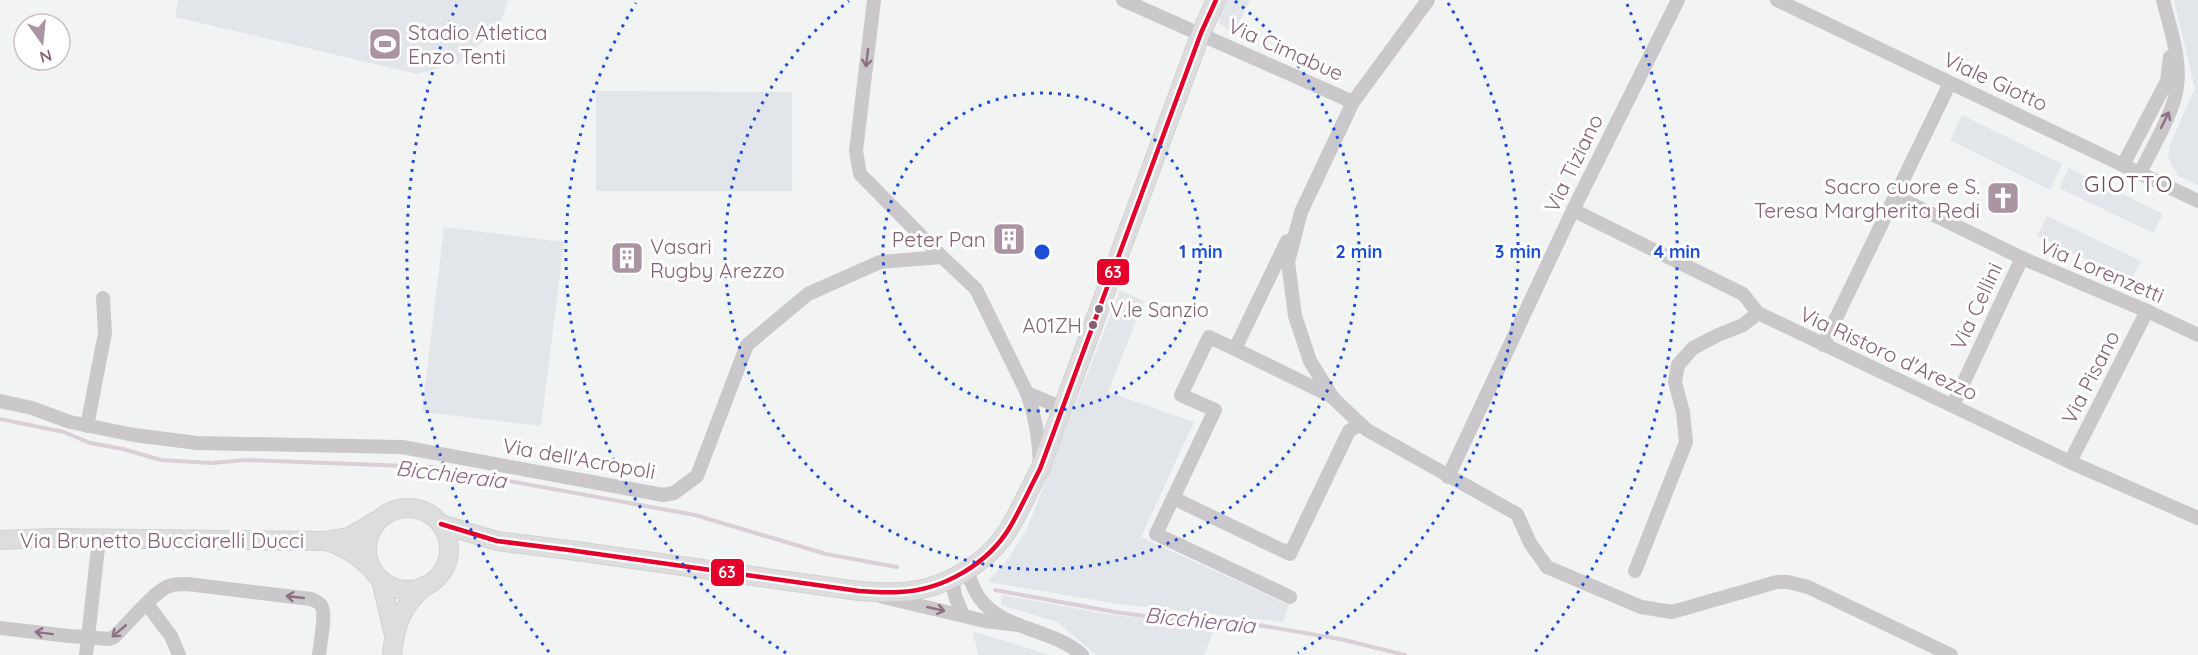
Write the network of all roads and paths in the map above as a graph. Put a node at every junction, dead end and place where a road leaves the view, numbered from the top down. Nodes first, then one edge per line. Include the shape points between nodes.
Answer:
1 (874, 0) edge
2 (1123, 0) edge
3 (1216, 0) edge
4 (1428, 0) edge
5 (1678, 0) edge
6 (1777, 0) edge
7 (2165, 7) edge
8 (1201, 33) junction
9 (1950, 83) junction
10 (1353, 102) junction
11 (2123, 165) junction
12 (2140, 173) junction
13 (1895, 196) junction
14 (2198, 201) edge
15 (1573, 210) junction
16 (1301, 212) junction
17 (942, 257) junction
18 (2022, 258) junction
19 (103, 297) dead end
20 (2147, 311) junction
21 (1758, 313) junction
22 (2198, 335) edge
23 (1823, 345) junction
24 (1235, 349) junction
25 (1027, 393) junction
26 (1333, 398) junction
27 (0, 400) edge
28 (1953, 405) junction
29 (1062, 408) junction
30 (1360, 424) junction
31 (87, 426) junction
32 (2070, 462) junction
33 (1040, 469) junction
34 (1448, 477) junction
35 (1173, 498) junction
36 (2198, 518) edge
37 (378, 520) junction
38 (441, 524) junction
39 (99, 539) junction
40 (0, 540) edge
41 (324, 541) junction
42 (497, 541) junction
43 (449, 553) junction
44 (1635, 571) dead end
45 (377, 575) junction
46 (959, 575) junction
47 (424, 586) junction
48 (859, 591) junction
49 (1290, 597) dead end
50 (147, 604) junction
51 (963, 615) junction
52 (1019, 625) junction
53 (0, 628) edge
54 (394, 634) junction
55 (88, 638) junction
56 (86, 655) edge
57 (179, 655) edge
58 (319, 655) edge
59 (392, 655) edge
60 (1082, 655) edge
61 (1951, 655) edge

1 -> 17 street via 856,151 860,174
2 - 8 street, Via Cimabue
3 - 8 main road
4 - 10 street
5 - 15 street, Via Tiziano
6 - 9 street, Viale Giotto
7 - 11 street via 2171,55 2167,81
12 -> 7 street via 2177,88 2177,53
8 - 10 street, Via Cimabue
8 - 29 main road
9 - 11 street, Viale Giotto
9 - 13 street
10 - 16 street
11 - 12 street, Viale Giotto
12 - 14 street, Viale Giotto
13 - 18 street, Via Lorenzetti
13 - 23 street
15 - 21 street, Via Ristoro d'Arezzo via 1743,294
15 - 34 street, Via Tiziano
16 - 24 street
16 - 26 street via 1288,262 1295,316 1310,361
17 - 25 street via 976,289
17 - 31 street, Via dell'Acropoli via 880,262 808,294 747,345 697,476 674,493 663,495 402,447 197,442
18 - 20 street, Via Lorenzetti
18 - 28 street, Via Cellini
19 - 31 street via 105,333
20 - 22 street, Via Lorenzetti
20 - 32 street, Via Pisano
21 - 23 street, Via Ristoro d'Arezzo
21 - 44 street via 1743,325 1693,348 1678,365 1675,382 1686,441
23 - 28 street, Via Ristoro d'Arezzo
24 - 26 street
24 - 35 street via 1209,337 1181,394 1215,410
25 - 29 street
25 - 33 street via 1039,433
26 - 30 street
27 - 31 street, Via dell'Acropoli
28 - 32 street, Via Ristoro d'Arezzo
29 - 33 main road
30 - 34 street
30 - 35 street via 1349,431 1290,554
32 - 36 street, Via Ristoro d'Arezzo
33 - 46 main road via 1009,528 987,555
34 - 61 street via 1517,514 1547,567 1641,607 1672,612 1788,582 1808,587
35 - 49 street via 1156,534
37 - 38 main road via 399,508 411,508 428,513
37 - 41 main road, Via Brunetto Bucciarelli Ducci via 349,537
37 - 45 main road via 367,544 368,558
38 - 42 main road
38 - 43 main road
39 - 40 main road, Via Brunetto Bucciarelli Ducci
39 - 41 main road, Via Brunetto Bucciarelli Ducci
39 - 55 street
41 - 45 main road, Via Brunetto Bucciarelli Ducci via 357,556
42 - 43 main road
42 - 48 main road
43 - 47 main road via 441,573
45 - 47 main road via 402,589
45 - 54 main road
46 - 48 main road via 922,589
46 - 51 street via 955,596
46 - 52 street via 993,610
47 - 54 main road via 402,612
48 -> 51 street
50 -> 55 street via 114,637
50 - 57 street via 171,636
58 -> 50 street via 324,611 321,604 310,599 177,584 166,586
51 - 52 street
52 - 60 street via 1053,636
55 -> 53 street
54 - 59 main road
55 - 56 street

